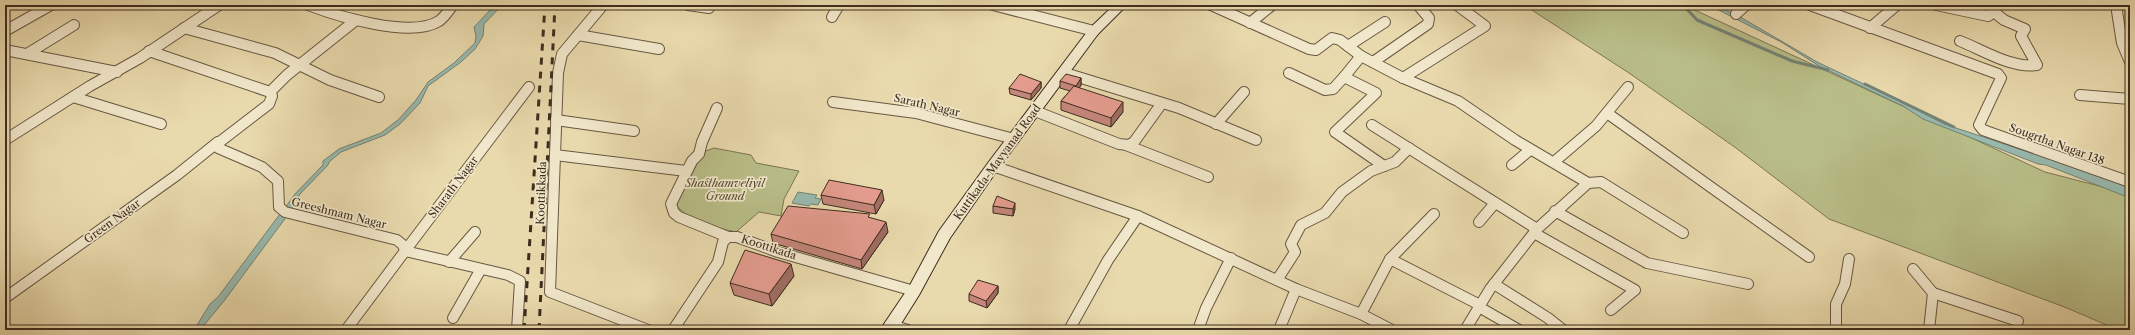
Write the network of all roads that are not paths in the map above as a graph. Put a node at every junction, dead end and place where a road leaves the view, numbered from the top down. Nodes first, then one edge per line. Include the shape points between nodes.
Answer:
1 (51, 5) edge
2 (219, 5) edge
3 (308, 5) edge
4 (453, 5) edge
5 (602, 5) edge
6 (688, 5) edge
7 (839, 5) edge
8 (993, 5) edge
9 (1121, 5) edge
10 (1211, 5) edge
11 (1272, 5) edge
12 (1418, 5) edge
13 (1457, 5) edge
14 (1746, 5) edge
15 (1810, 5) edge
16 (1897, 5) edge
17 (1936, 5) edge
18 (2116, 5) edge
19 (709, 8) dead end
20 (1226, 8) edge
21 (1995, 9) edge
22 (1736, 14) dead end
23 (832, 17) dead end
24 (356, 20) junction
25 (1250, 22) junction
26 (1385, 22) dead end
27 (74, 25) dead end
28 (184, 28) junction
29 (1870, 28) junction
30 (5, 31) edge
31 (1094, 31) junction
32 (578, 35) junction
33 (1960, 41) dead end
34 (1348, 46) junction
35 (659, 49) dead end
36 (5, 50) edge
37 (149, 51) junction
38 (27, 54) junction
39 (1361, 56) junction
40 (1373, 62) junction
41 (2130, 62) edge
42 (300, 65) junction
43 (116, 72) junction
44 (1065, 72) junction
45 (1289, 73) dead end
46 (1344, 77) junction
47 (1403, 78) junction
48 (529, 87) dead end
49 (1628, 87) dead end
50 (270, 92) junction
51 (1244, 92) dead end
52 (2080, 95) dead end
53 (73, 97) junction
54 (379, 97) dead end
55 (2130, 99) edge
56 (833, 102) dead end
57 (1162, 103) junction
58 (717, 108) dead end
59 (1035, 111) junction
60 (1607, 113) junction
61 (556, 120) junction
62 (161, 124) dead end
63 (1216, 124) junction
64 (1372, 125) dead end
65 (634, 131) dead end
66 (1014, 139) junction
67 (5, 140) edge
68 (1256, 140) dead end
69 (218, 142) junction
70 (1126, 145) junction
71 (1409, 148) junction
72 (1530, 150) junction
73 (555, 155) junction
74 (1554, 162) junction
75 (1512, 165) dead end
76 (994, 166) junction
77 (1384, 166) junction
78 (686, 171) junction
79 (1208, 177) dead end
80 (2130, 182) edge
81 (1588, 183) junction
82 (1495, 203) junction
83 (1555, 211) junction
84 (1434, 214) dead end
85 (1138, 216) junction
86 (1479, 222) dead end
87 (1536, 231) junction
88 (475, 232) dead end
89 (1683, 233) dead end
90 (728, 237) junction
91 (405, 251) junction
92 (1809, 257) dead end
93 (1231, 258) junction
94 (1390, 259) junction
95 (1849, 259) dead end
96 (450, 262) junction
97 (481, 269) junction
98 (1913, 269) dead end
99 (1277, 280) junction
100 (1494, 284) junction
101 (1748, 284) dead end
102 (1296, 288) junction
103 (914, 291) junction
104 (1933, 293) junction
105 (5, 298) edge
106 (1479, 306) junction
107 (1611, 310) dead end
108 (1361, 314) junction
109 (452, 318) dead end
110 (2018, 321) dead end
111 (889, 328) edge
112 (346, 330) edge
113 (517, 330) edge
114 (648, 330) edge
115 (673, 330) edge
116 (908, 330) edge
117 (1069, 330) edge
118 (1198, 330) edge
119 (1279, 330) edge
120 (1392, 330) edge
121 (1465, 330) edge
122 (1519, 330) edge
123 (1563, 330) edge
124 (1836, 330) edge
125 (1929, 330) edge

1 - 30 street
2 - 28 street
3 - 24 street
4 - 24 street via 439,21 420,28
5 - 32 street, Koottikkada
6 - 19 street
7 - 23 street
8 - 31 street
9 - 31 main road, Kuttikada-Mayyanad Road
10 - 20 street
11 - 25 street
12 - 40 street via 1429,18 1428,24
13 - 47 street via 1485,26
14 - 22 street
15 - 29 street
16 - 29 street
17 - 21 street via 1981,16 1988,16
18 - 41 street via 2122,43
20 - 25 street
21 - 33 street via 2004,20 2025,29 2021,36 2037,65 2033,67 2021,64
24 - 42 street
25 - 34 street via 1309,49 1316,50 1332,38
26 - 34 street
27 - 38 street
28 - 37 street
28 - 42 street via 275,53
29 - 80 street, Sougrtha Nagar 138 via 1998,74 2001,78 1979,125 1984,130
31 - 44 main road, Kuttikada-Mayyanad Road
32 - 35 street
32 - 61 street, Koottikkada via 561,57
34 - 39 street
36 - 38 street
37 - 43 street
37 - 50 street
38 - 43 street
39 - 40 street
39 - 46 street
40 - 47 street
42 - 50 street
42 - 54 street via 330,80
43 - 53 street
44 - 57 street
44 - 59 main road, Kuttikada-Mayyanad Road
45 - 46 street via 1325,90 1333,89
46 - 77 street via 1376,93 1335,132
47 - 72 street via 1458,101
48 - 91 street, Sharath Nagar
49 - 60 street
50 - 69 street via 272,96 269,104
51 - 63 street
52 - 55 street
53 - 62 street
53 - 67 street
56 - 66 street, Sarath Nagar via 916,113
57 - 63 street
57 - 70 street via 1134,142
58 - 78 street via 699,154
59 - 66 main road, Kuttikada-Mayyanad Road
59 - 70 street
60 - 74 street via 1596,126
60 - 92 street
61 - 65 street
61 - 73 street, Koottikkada
63 - 68 street
64 - 71 street
66 - 76 main road, Kuttikada-Mayyanad Road
69 - 91 street, Greeshmam Nagar via 218,148 262,167 278,181 278,207 285,212 397,240
69 - 105 street, Green Nagar via 177,175
70 - 79 street
71 - 77 street via 1395,162
71 - 82 street
72 - 74 street
72 - 75 street
73 - 78 street
73 - 114 street, Koottikkada via 550,292
74 - 81 street
76 - 85 street
76 - 103 main road, Kuttikada-Mayyanad Road via 944,235
77 - 99 street via 1371,171 1342,192 1325,213 1302,225 1291,244 1295,252
78 - 90 street via 671,204 674,213
81 - 83 street
81 - 89 street via 1601,182
82 - 86 street
82 - 87 street
83 - 87 street
83 - 101 street via 1648,263
84 - 94 street
85 - 93 street
85 - 117 street via 1108,260
87 - 100 street
87 - 107 street via 1635,290
88 - 96 street
90 - 103 street, Koottikada via 737,237 778,252
90 - 115 street, Koottikada via 723,242 718,262
91 - 96 street
91 - 112 street
93 - 99 street
93 - 118 street
94 - 106 street
94 - 108 street
95 - 124 street via 1845,284 1836,304
96 - 97 street
97 - 109 street
97 - 113 street via 508,275 520,281
98 - 104 street
99 - 102 street
100 - 106 street
100 - 123 street
102 - 108 street
102 - 119 street
103 - 111 main road, Kuttikada-Mayyanad Road
104 - 110 street
104 - 125 street
106 - 121 street
106 - 122 street
108 - 120 street
111 - 116 street

